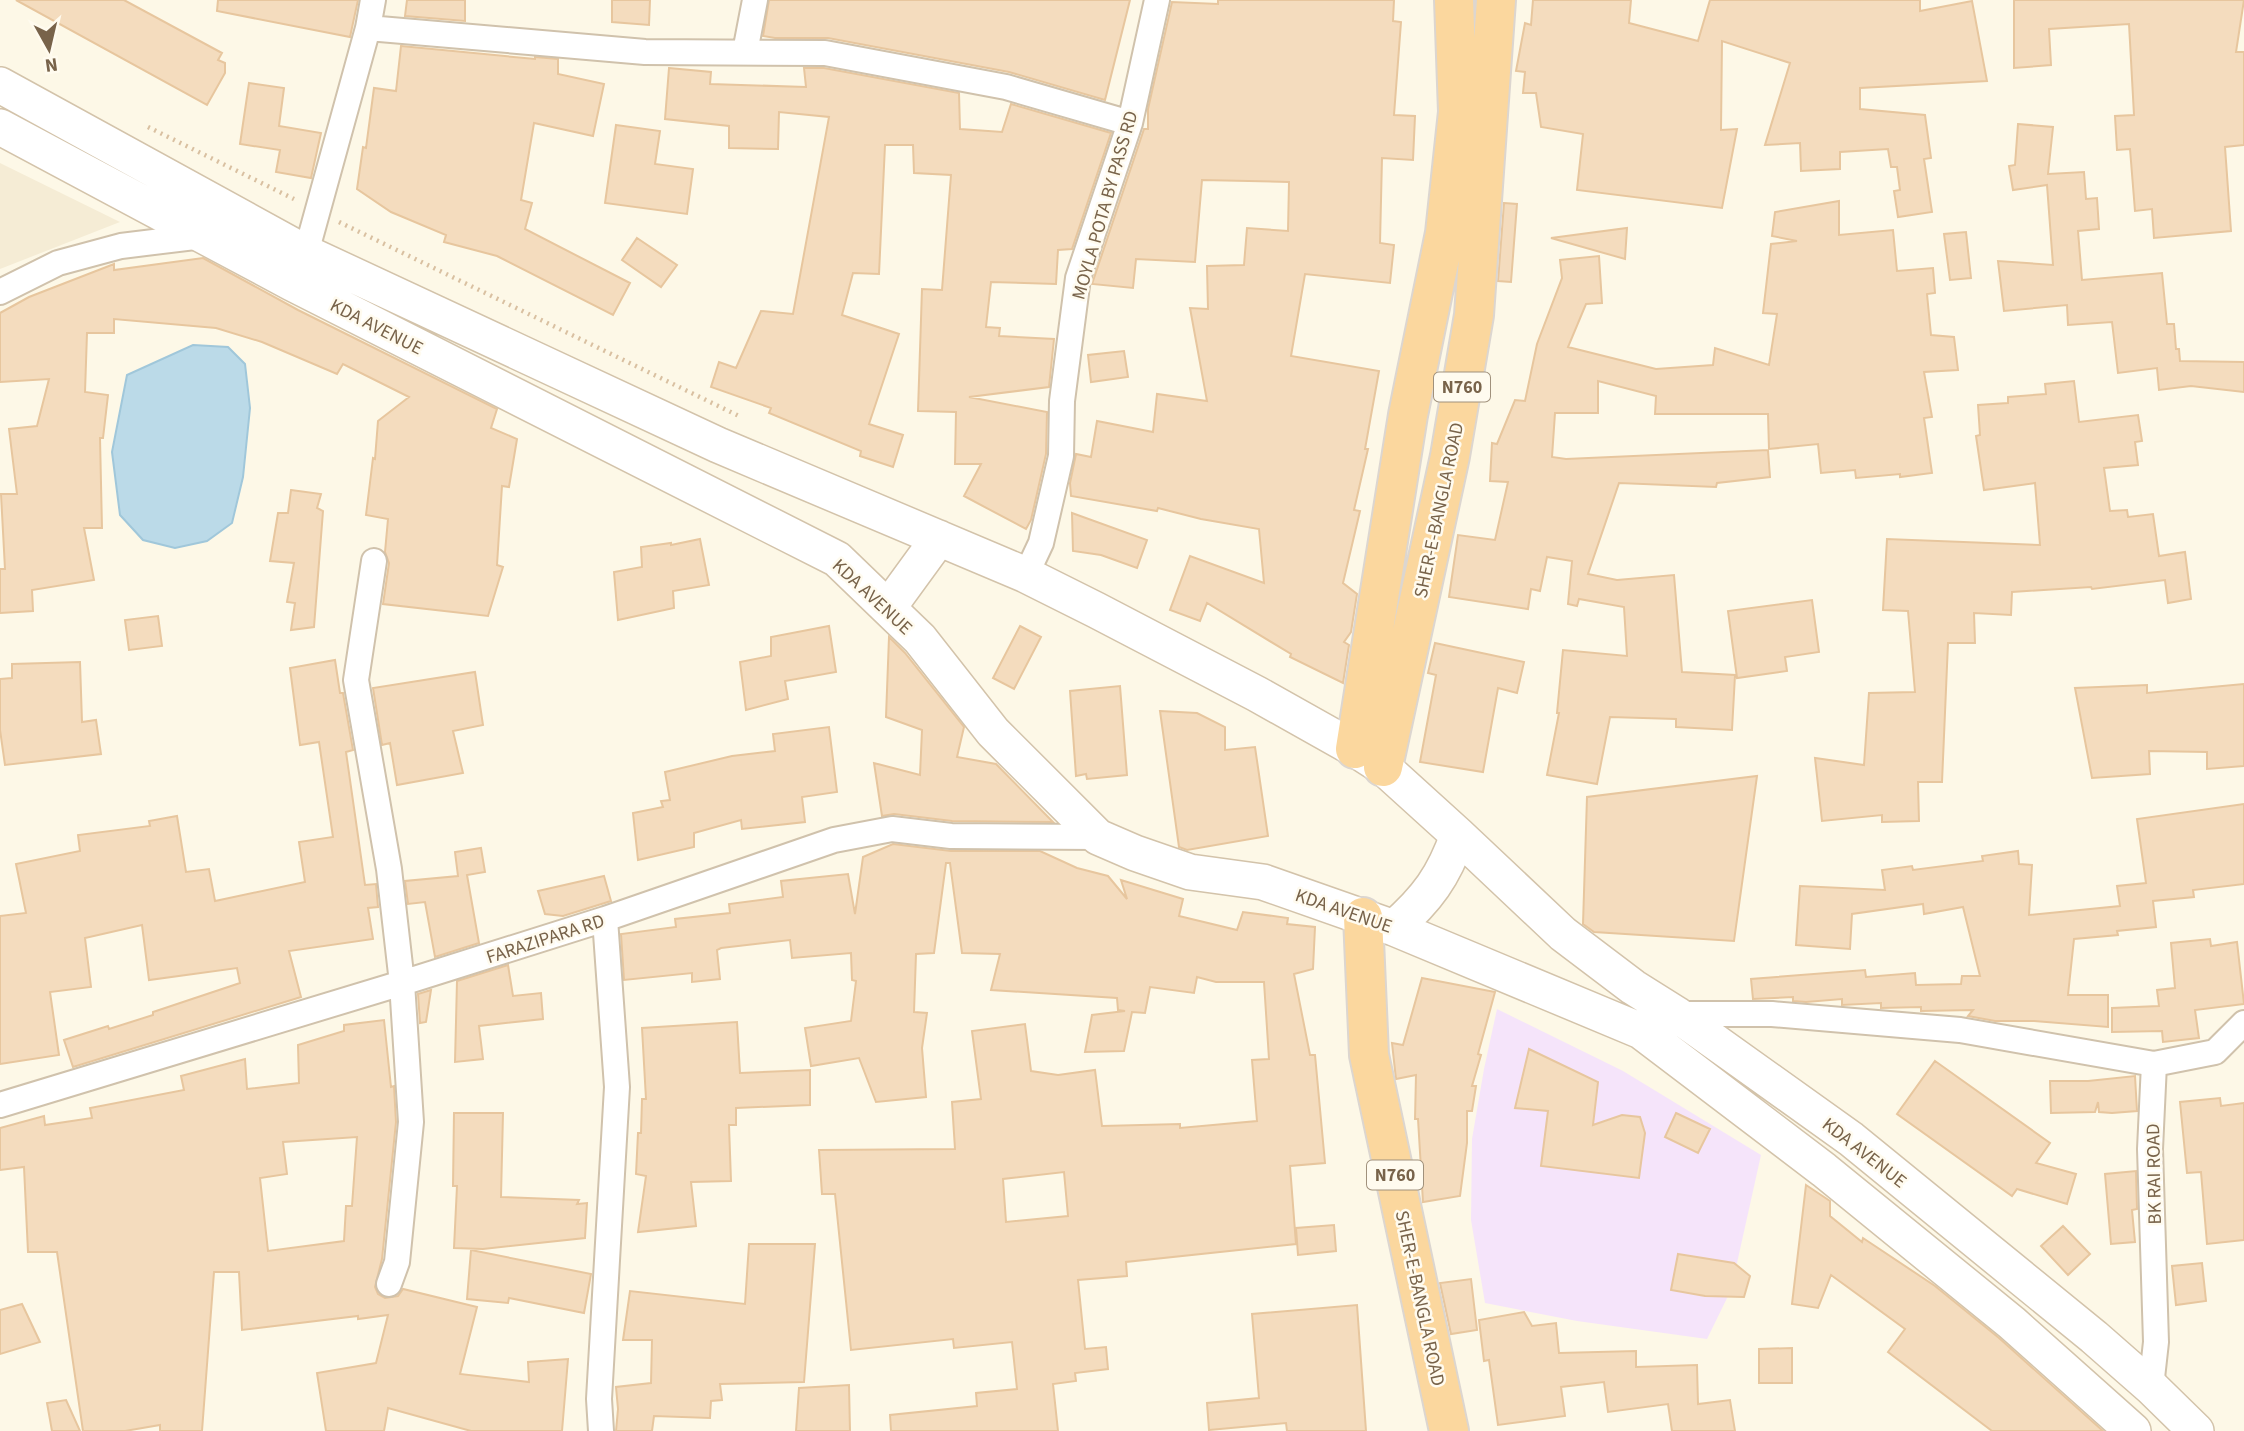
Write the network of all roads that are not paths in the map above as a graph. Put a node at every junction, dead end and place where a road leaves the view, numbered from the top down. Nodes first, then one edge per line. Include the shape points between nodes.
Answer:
1 (373, 0) edge
2 (755, 0) edge
3 (1157, 0) edge
4 (1454, 0) edge
5 (1496, 0) edge
6 (368, 28) junction
7 (745, 52) junction
8 (0, 85) edge
9 (1130, 123) junction
10 (0, 127) edge
11 (203, 236) junction
12 (306, 253) junction
13 (0, 292) edge
14 (939, 538) junction
15 (374, 561) dead end
16 (1026, 575) junction
17 (888, 608) junction
18 (1369, 758) junction
19 (1458, 835) junction
20 (1098, 837) junction
21 (605, 919) junction
22 (1379, 922) junction
23 (402, 983) junction
24 (1676, 1014) junction
25 (2244, 1023) edge
26 (2154, 1065) junction
27 (0, 1105) edge
28 (389, 1284) dead end
29 (2151, 1387) junction
30 (601, 1431) edge
31 (1449, 1431) edge
32 (2133, 1431) edge
33 (2196, 1431) edge

1 - 6 street
2 - 7 street
3 - 9 street, MOYLA POTA BY PASS RD
4 - 18 highway, SHER-E-BANGLA ROAD / N760 via 1458,112 1445,233 1408,415
5 - 18 highway, SHER-E-BANGLA ROAD / N760 via 1474,315 1450,456
6 - 7 street via 645,52
6 - 12 street
7 - 9 street via 825,52 1006,88
8 - 12 main road, KDA AVENUE
9 - 16 street, MOYLA POTA BY PASS RD via 1078,278 1062,401 1061,456 1041,543
10 - 11 main road, KDA AVENUE
11 - 13 street via 121,246 70,260
11 - 17 main road, KDA AVENUE via 836,559
12 - 14 main road, KDA AVENUE via 718,445
14 - 16 main road, KDA AVENUE
14 - 17 main road
15 - 23 street via 356,680 390,869
16 - 18 main road, KDA AVENUE via 1257,694
17 - 20 main road, KDA AVENUE via 920,639 993,732
18 - 19 main road, KDA AVENUE
19 - 22 main road via 1440,879 1426,897
19 - 24 main road, KDA AVENUE via 1563,934
20 - 21 street, FARAZIPARA RD via 951,835 892,829 834,840
20 - 22 main road, KDA AVENUE via 1189,872 1263,882
21 - 23 street, FARAZIPARA RD
21 - 30 street via 617,1087
22 - 31 highway, SHER-E-BANGLA ROAD / N760 via 1369,1055
22 - 32 main road, KDA AVENUE via 1641,1031 1908,1238
23 - 27 street, FARAZIPARA RD
23 - 28 street via 411,1122 397,1262
24 - 26 street via 1772,1014 1960,1030
24 - 29 main road, KDA AVENUE via 1851,1139
25 - 26 street via 2215,1052
26 - 29 street, BK RAI ROAD via 2150,1149 2156,1342
29 - 33 main road, KDA AVENUE

